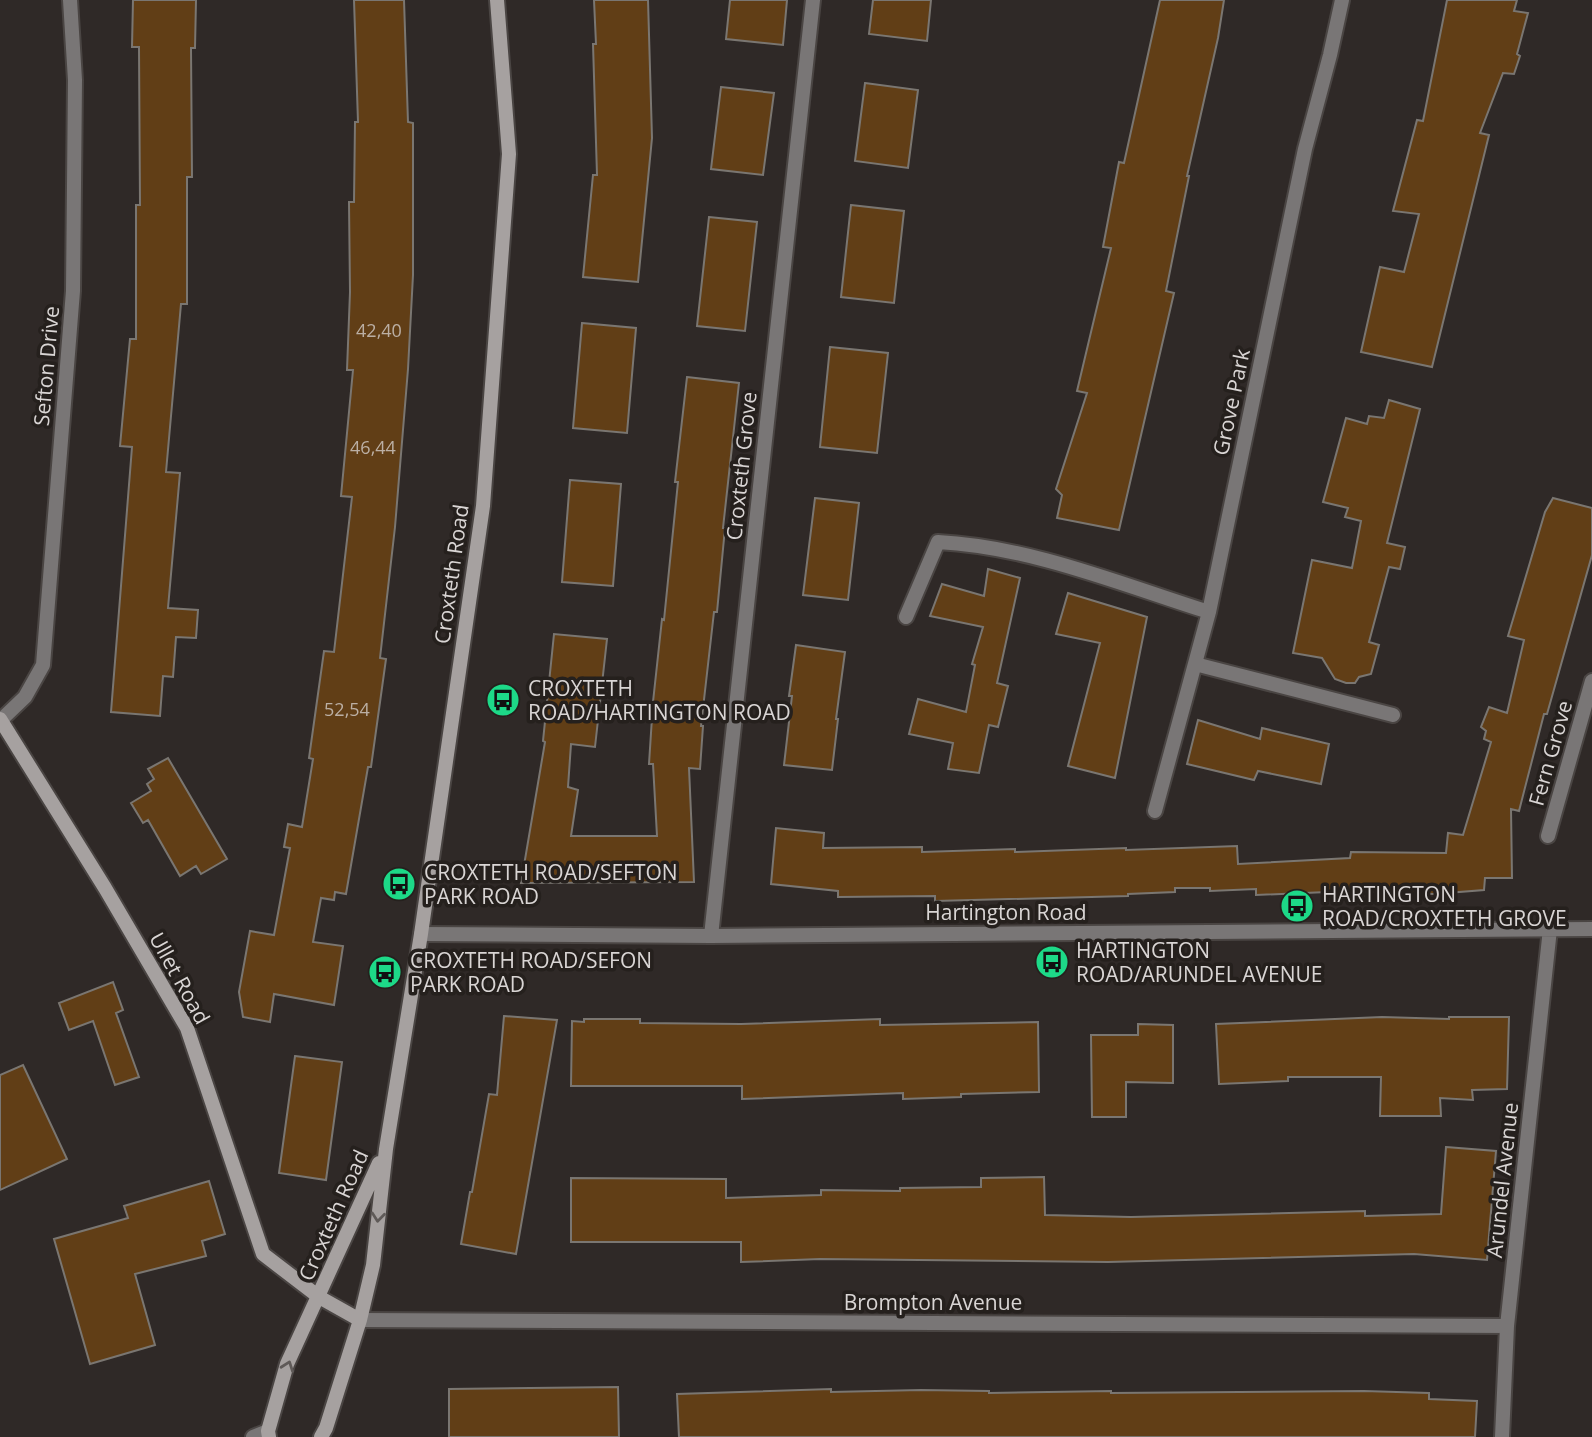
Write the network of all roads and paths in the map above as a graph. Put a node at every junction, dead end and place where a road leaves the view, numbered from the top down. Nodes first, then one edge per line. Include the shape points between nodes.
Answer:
1 (70, 0) edge
2 (497, 0) edge
3 (813, 0) edge
4 (1342, 0) edge
5 (1209, 612) junction
6 (906, 617) dead end
7 (1195, 664) junction
8 (1592, 681) edge
9 (1393, 715) dead end
10 (0, 720) edge
11 (1586, 722) edge
12 (1155, 811) dead end
13 (1548, 836) dead end
14 (1550, 929) junction
15 (1592, 929) edge
16 (421, 934) junction
17 (711, 936) junction
18 (386, 1149) junction
19 (320, 1297) junction
20 (359, 1320) junction
21 (1507, 1326) junction
22 (269, 1434) edge
23 (325, 1434) edge
24 (253, 1437) edge
25 (1502, 1437) edge

1 - 10 street, Sefton Drive via 75,80 73,291 43,665 25,697
2 - 16 main road, Croxteth Road via 509,154 483,506
3 - 17 street, Croxteth Grove
4 - 5 street, Grove Park via 1305,149
5 - 6 street via 1027,554 939,542
5 - 7 street, Grove Park
7 - 9 street
7 - 12 street, Grove Park
8 - 11 street, Fern Grove
10 - 19 main road, Ullet Road via 187,1028 263,1254
11 - 13 street, Fern Grove
14 - 15 street, Hartington Road
14 - 17 street, Hartington Road
14 - 21 street, Arundel Avenue
16 - 17 street, Hartington Road
16 - 18 main road, Croxteth Road
18 - 19 main road, Croxteth Road
18 -> 20 main road, Croxteth Road via 373,1265
19 - 20 main road, Croxteth Road
22 -> 19 main road, Croxteth Road via 287,1364
20 - 21 street, Brompton Avenue
20 - 23 main road, Croxteth Road
21 - 25 street, Arundel Avenue
22 - 24 street

